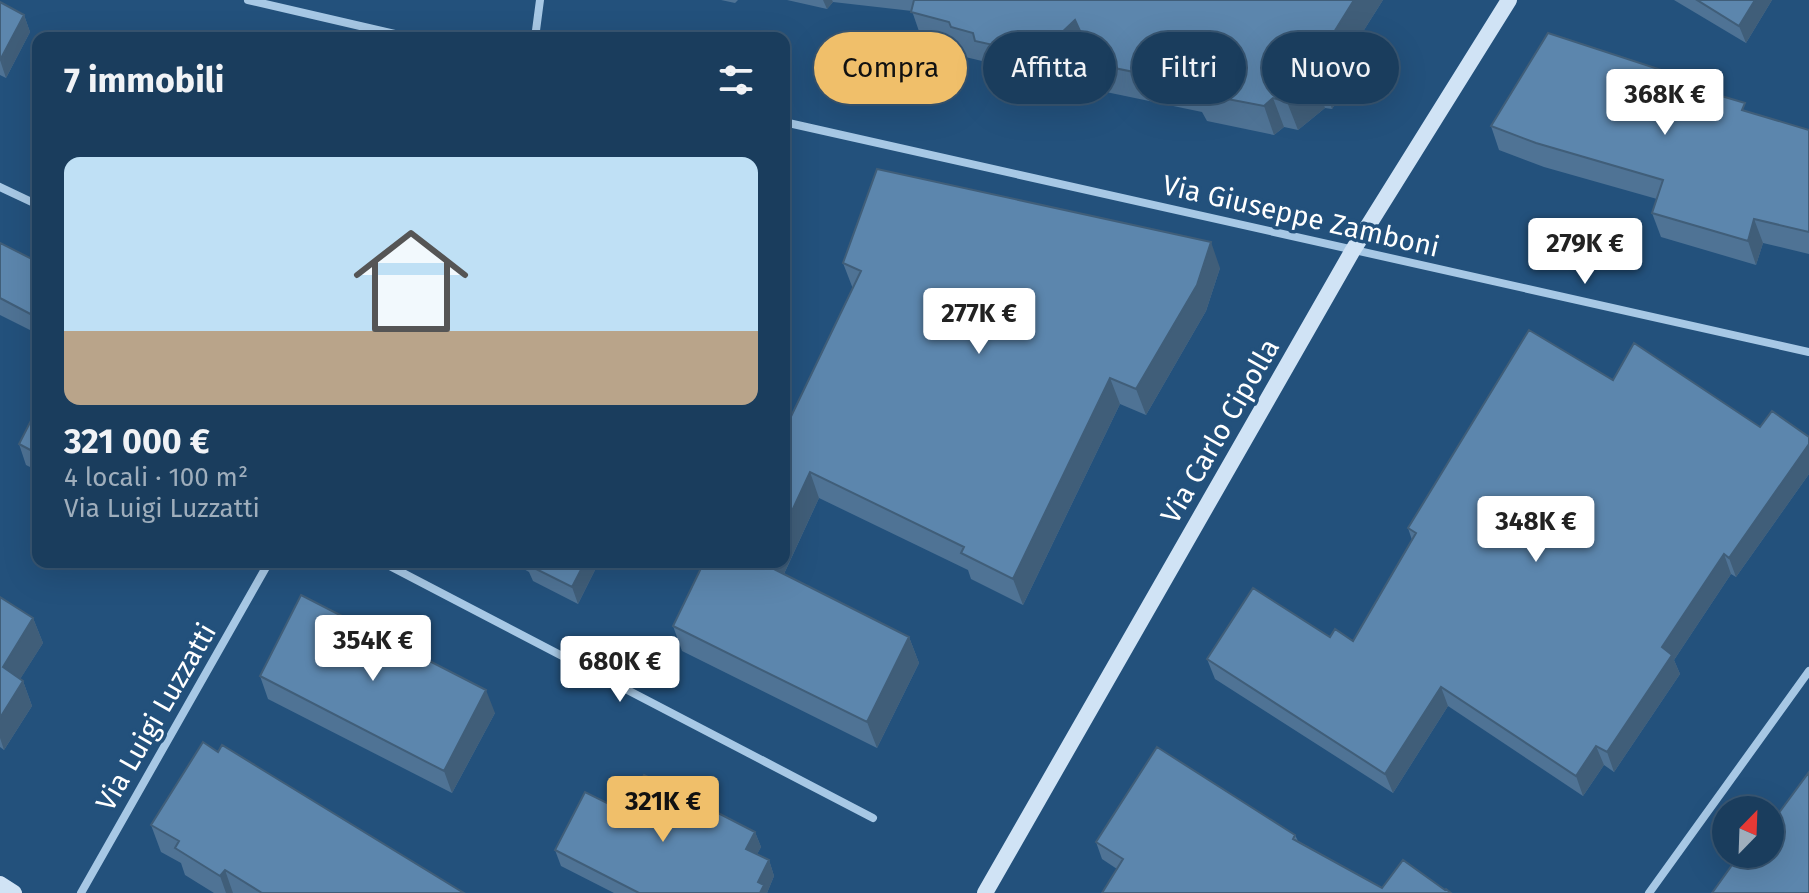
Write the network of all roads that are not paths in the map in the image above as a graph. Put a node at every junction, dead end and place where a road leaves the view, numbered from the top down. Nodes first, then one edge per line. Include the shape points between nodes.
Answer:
1 (248, 0) edge
2 (540, 0) edge
3 (1509, 0) edge
4 (386, 32) edge
5 (536, 32) edge
6 (790, 123) edge
7 (0, 187) edge
8 (32, 202) edge
9 (1353, 250) junction
10 (1809, 352) edge
11 (266, 568) edge
12 (394, 568) edge
13 (1809, 671) edge
14 (873, 818) dead end
15 (0, 884) edge
16 (14, 893) edge
17 (81, 893) edge
18 (985, 893) edge
19 (1649, 893) edge

1 - 4 street
2 - 5 street
3 - 9 street, Via Carlo Cipolla
6 - 9 street, Via Giuseppe Zamboni
7 - 8 street
9 - 10 street, Via Giuseppe Zamboni
9 - 18 street, Via Carlo Cipolla
11 - 17 street, Via Luigi Luzzatti
12 - 14 street
13 - 19 street
15 - 16 street

